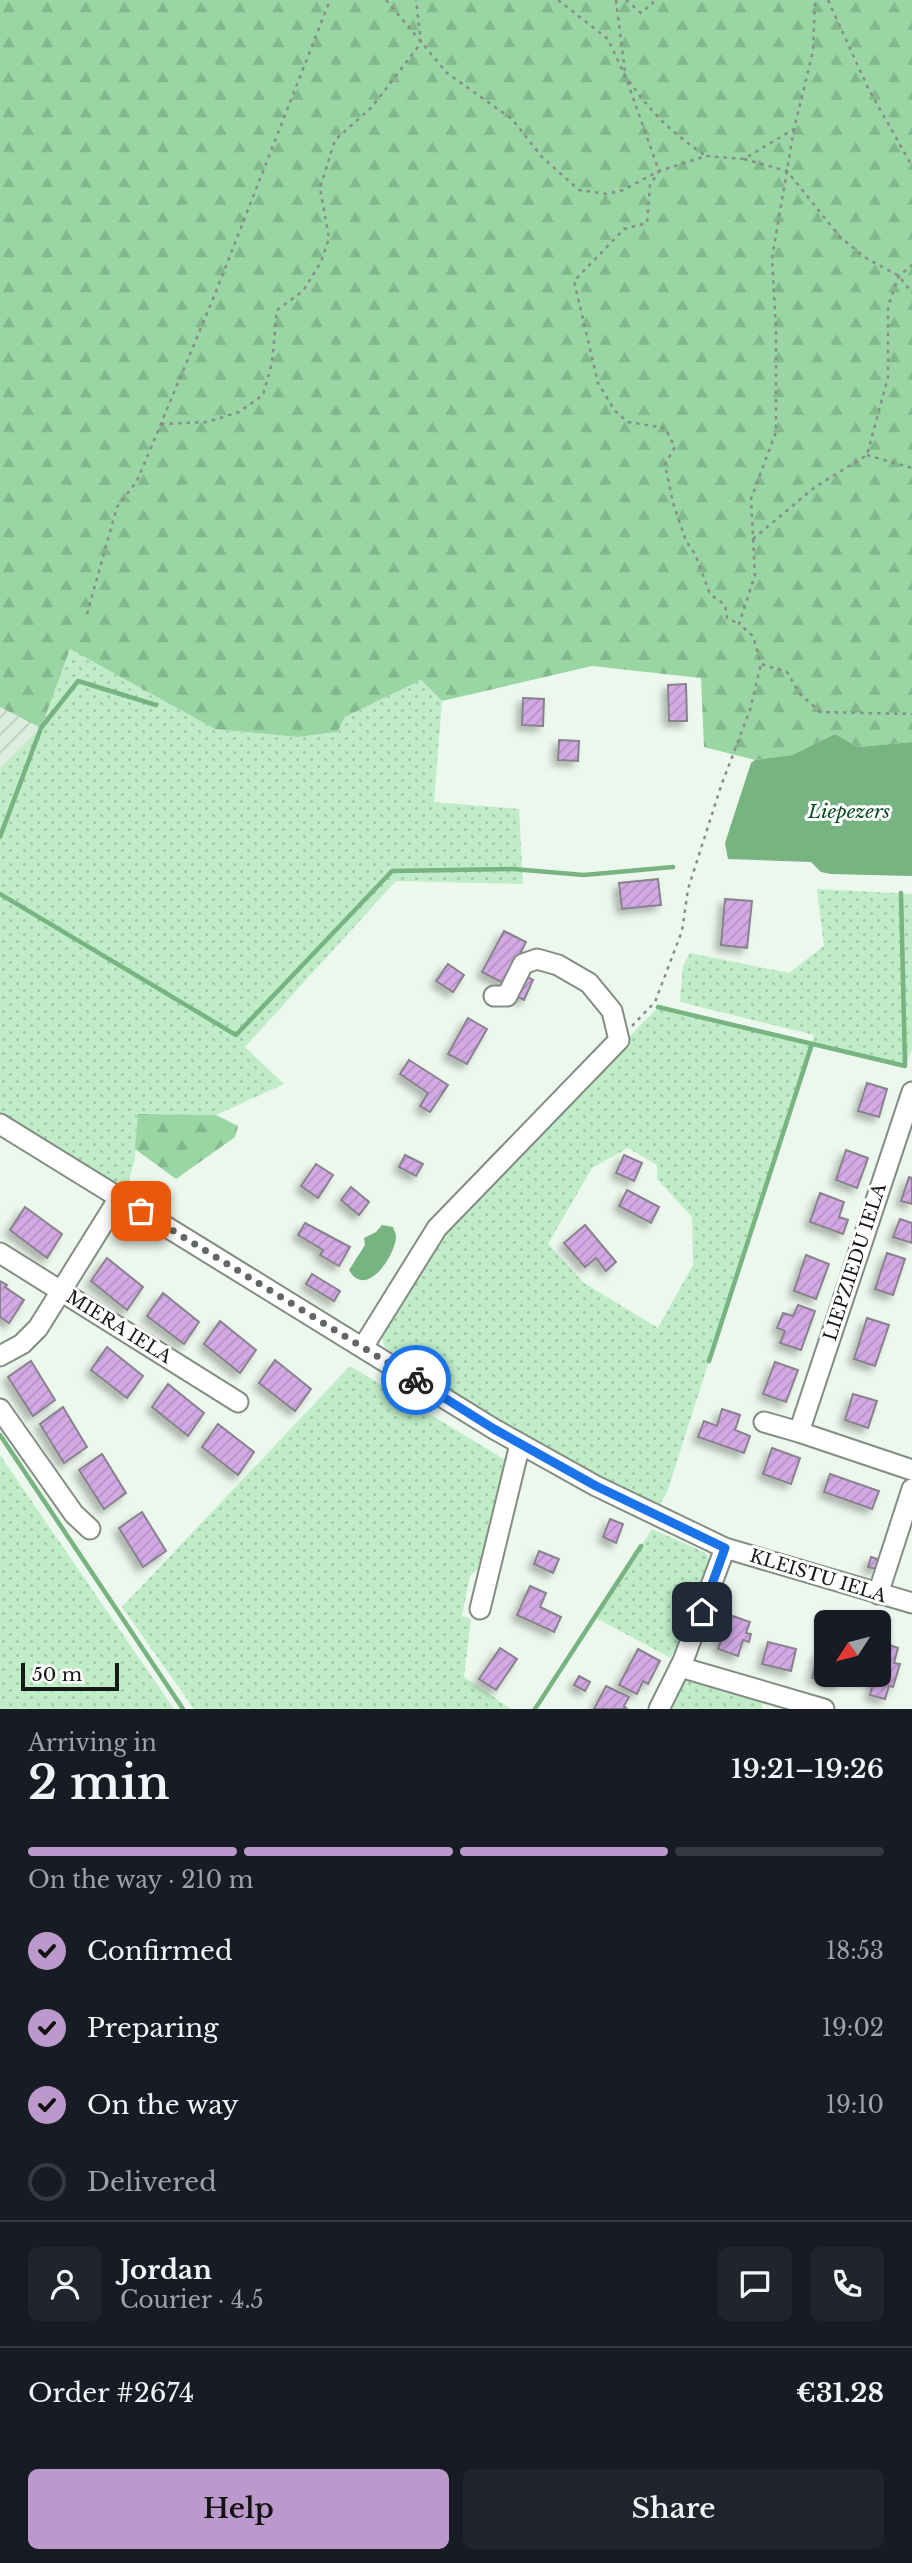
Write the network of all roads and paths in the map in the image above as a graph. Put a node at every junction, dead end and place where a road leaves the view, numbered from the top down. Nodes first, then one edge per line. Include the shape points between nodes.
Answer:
1 (330, 0) edge
2 (386, 0) edge
3 (416, 0) edge
4 (558, 0) edge
5 (616, 0) edge
6 (626, 0) edge
7 (650, 0) edge
8 (815, 0) edge
9 (828, 0) edge
10 (421, 43) junction
11 (626, 78) junction
12 (794, 129) junction
13 (706, 156) junction
14 (744, 159) junction
15 (912, 166) edge
16 (659, 171) junction
17 (787, 171) junction
18 (912, 265) edge
19 (899, 276) junction
20 (912, 293) edge
21 (161, 425) junction
22 (867, 455) junction
23 (912, 468) edge
24 (753, 538) junction
25 (87, 614) dead end
26 (739, 624) junction
27 (761, 664) junction
28 (912, 714) edge
29 (494, 996) dead end
30 (619, 1040) junction
31 (912, 1092) edge
32 (0, 1124) edge
33 (119, 1198) junction
34 (0, 1253) edge
35 (61, 1291) junction
36 (363, 1347) junction
37 (0, 1356) edge
38 (238, 1402) dead end
39 (0, 1409) edge
40 (764, 1422) dead end
41 (799, 1432) junction
42 (520, 1444) junction
43 (912, 1470) edge
44 (912, 1489) edge
45 (90, 1529) dead end
46 (725, 1548) junction
47 (878, 1594) junction
48 (912, 1604) edge
49 (480, 1609) dead end
50 (680, 1667) junction
51 (659, 1709) edge
52 (824, 1709) edge

1 - 21 path
2 - 10 path
3 - 10 path
4 - 11 path via 608,39
5 - 11 path
6 - 7 path via 641,13 653,3
8 - 12 path via 813,51
9 - 15 path via 867,88
10 - 16 path via 447,73 512,119 542,157 579,190 607,194
10 - 21 path via 372,107 335,140 320,188 329,238 303,292 277,310 272,363 263,395 239,412 207,422
11 - 13 path via 651,112
11 - 16 path
12 - 14 path
12 - 17 path
13 - 14 path
13 - 16 path
14 - 17 path
16 - 26 path via 650,185 647,223 624,229 574,281 598,383 615,411 628,422 665,428 675,447 665,464 667,482 686,541 710,594 725,605 727,618
17 - 19 path via 839,237
17 - 24 path via 772,258 776,432 751,499
18 - 19 path
19 - 20 path
19 - 22 path via 888,306 888,377
21 - 25 path via 137,481 117,507
22 - 23 path
22 - 24 path via 815,487
24 - 26 path via 755,575
26 - 27 path via 753,636
27 - 28 path via 787,672 799,693 820,712
27 - 30 path via 750,710 688,890 682,931 654,1002
29 - 30 street via 508,996 523,964 537,959 558,965 589,983 612,1010
30 - 36 street via 437,1228
31 - 41 street, LIEPZIEDU IELA
32 - 33 street, KLEISTU IELA
33 - 35 street
33 - 36 street, KLEISTU IELA
34 - 35 street, MIERA IELA
35 - 37 street via 34,1333
35 - 38 street, MIERA IELA
36 - 42 street, KLEISTU IELA
39 - 45 street via 74,1514
40 - 41 street
41 - 43 street
42 - 46 street, KLEISTU IELA
42 - 49 street
44 - 47 street
46 - 47 street, KLEISTU IELA
46 - 50 street
47 - 48 street, KLEISTU IELA
50 - 51 street
50 - 52 street

